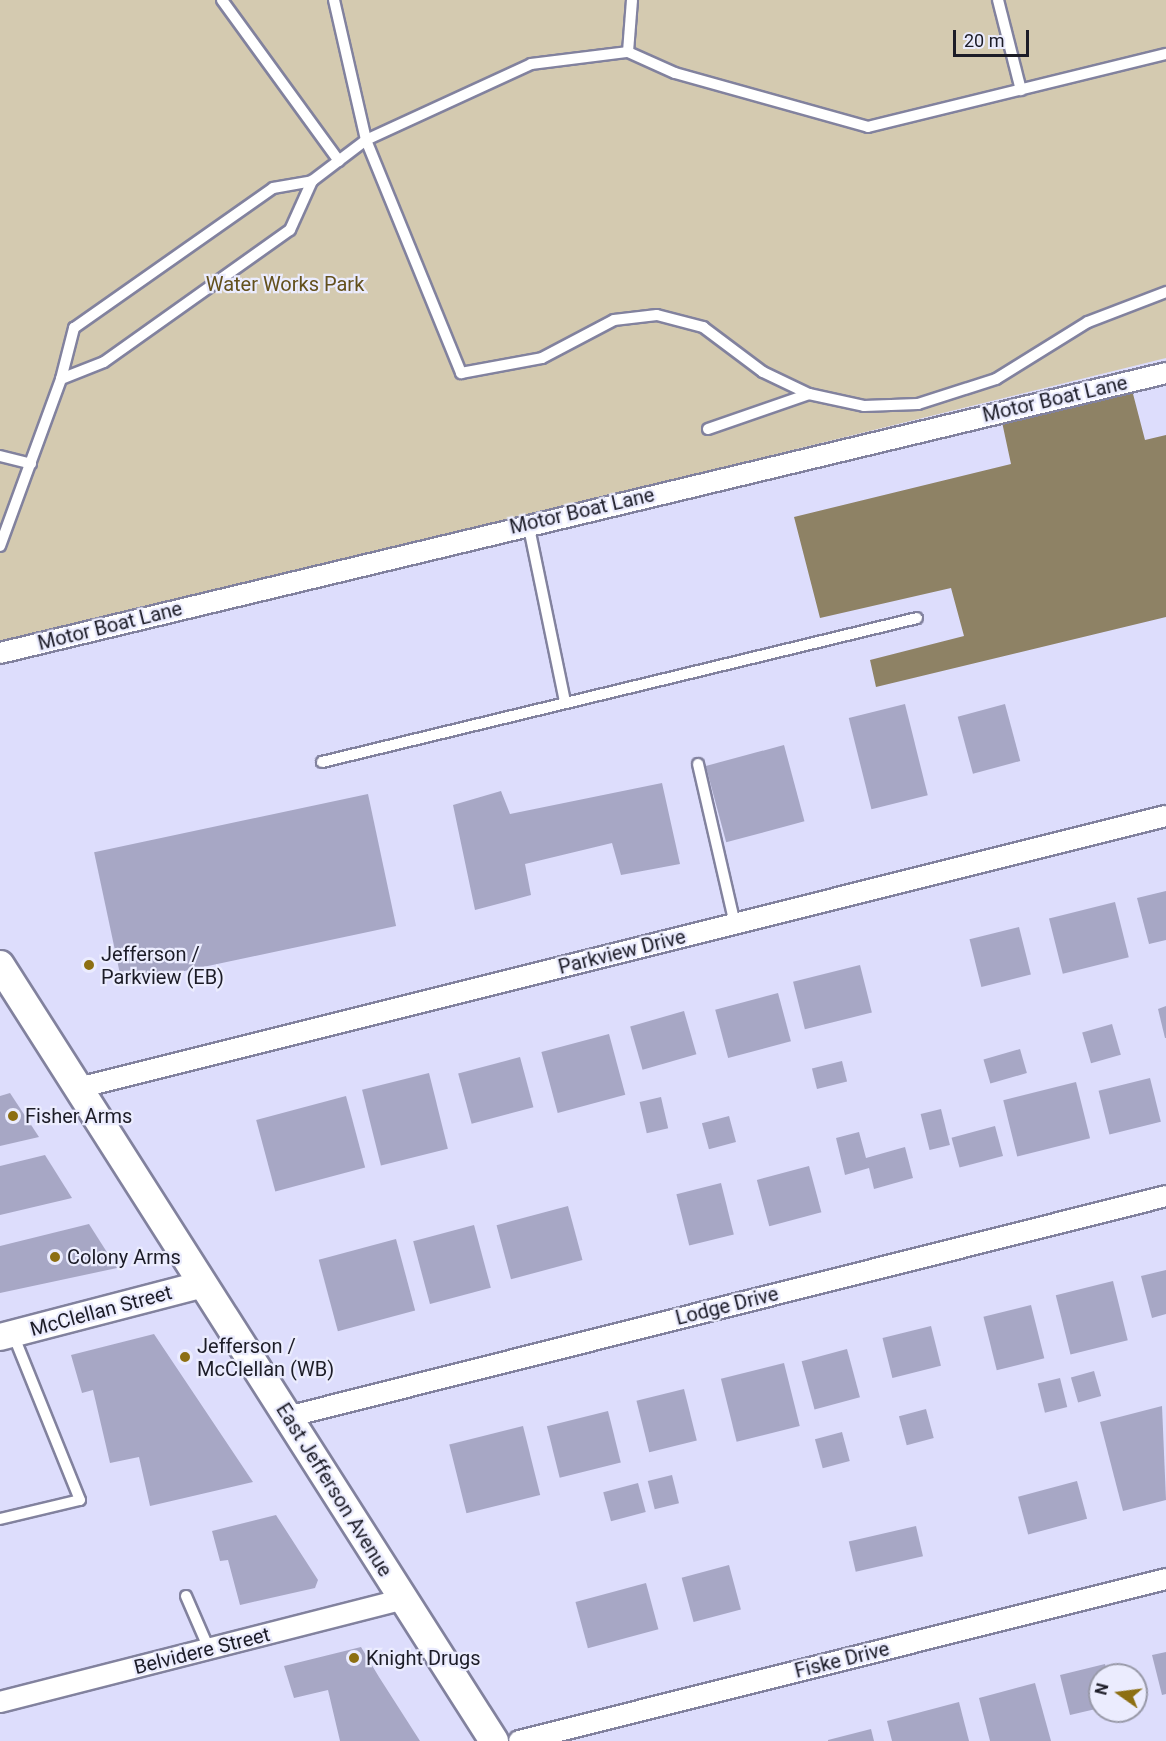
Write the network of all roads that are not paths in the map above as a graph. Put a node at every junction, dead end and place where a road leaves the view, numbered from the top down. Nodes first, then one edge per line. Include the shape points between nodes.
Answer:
1 (222, 0) edge
2 (334, 0) edge
3 (632, 0) edge
4 (998, 0) edge
5 (628, 52) junction
6 (1166, 54) edge
7 (1020, 90) junction
8 (366, 140) junction
9 (339, 161) junction
10 (312, 181) junction
11 (1166, 292) edge
12 (1166, 373) edge
13 (61, 379) junction
14 (809, 394) junction
15 (708, 429) dead end
16 (0, 456) edge
17 (31, 464) junction
18 (528, 523) junction
19 (0, 546) edge
20 (917, 618) dead end
21 (0, 653) edge
22 (565, 702) junction
23 (322, 762) dead end
24 (698, 764) dead end
25 (1166, 816) edge
26 (735, 924) junction
27 (0, 965) edge
28 (78, 1088) junction
29 (1166, 1196) edge
30 (203, 1284) junction
31 (6, 1335) edge
32 (287, 1417) junction
33 (0, 1519) edge
34 (1166, 1579) edge
35 (186, 1596) dead end
36 (403, 1599) junction
37 (209, 1649) junction
38 (0, 1702) edge
39 (494, 1741) edge
40 (519, 1741) edge

1 - 9 lane
2 - 8 lane
3 - 5 lane
4 - 7 lane
5 - 7 lane via 675,73 868,127
5 - 8 lane via 531,64
6 - 7 lane
8 - 9 lane
8 - 14 lane via 461,373 542,358 614,320 657,315 703,327 763,372
9 - 10 lane
10 - 13 lane via 290,230 104,362
10 - 13 lane via 273,188 74,328
11 - 14 lane via 1088,322 996,379 946,398 864,406
12 - 18 street, Motor Boat Lane
13 - 17 lane
14 - 15 lane
16 - 17 lane
17 - 19 lane
18 - 21 street, Motor Boat Lane
18 - 22 lane
20 - 22 lane
22 - 23 lane
24 - 26 lane
25 - 26 street, Parkview Drive
26 - 28 street, Parkview Drive
27 - 28 main road, East Jefferson Avenue
28 - 30 main road, East Jefferson Avenue
29 - 32 street, Lodge Drive
30 - 31 street, McClellan Street
30 - 32 main road, East Jefferson Avenue
31 - 33 lane via 80,1500
32 - 36 main road, East Jefferson Avenue
34 - 40 street, Fiske Drive
35 - 37 lane
36 - 37 street, Belvidere Street
36 - 39 main road, East Jefferson Avenue
37 - 38 street, Belvidere Street

